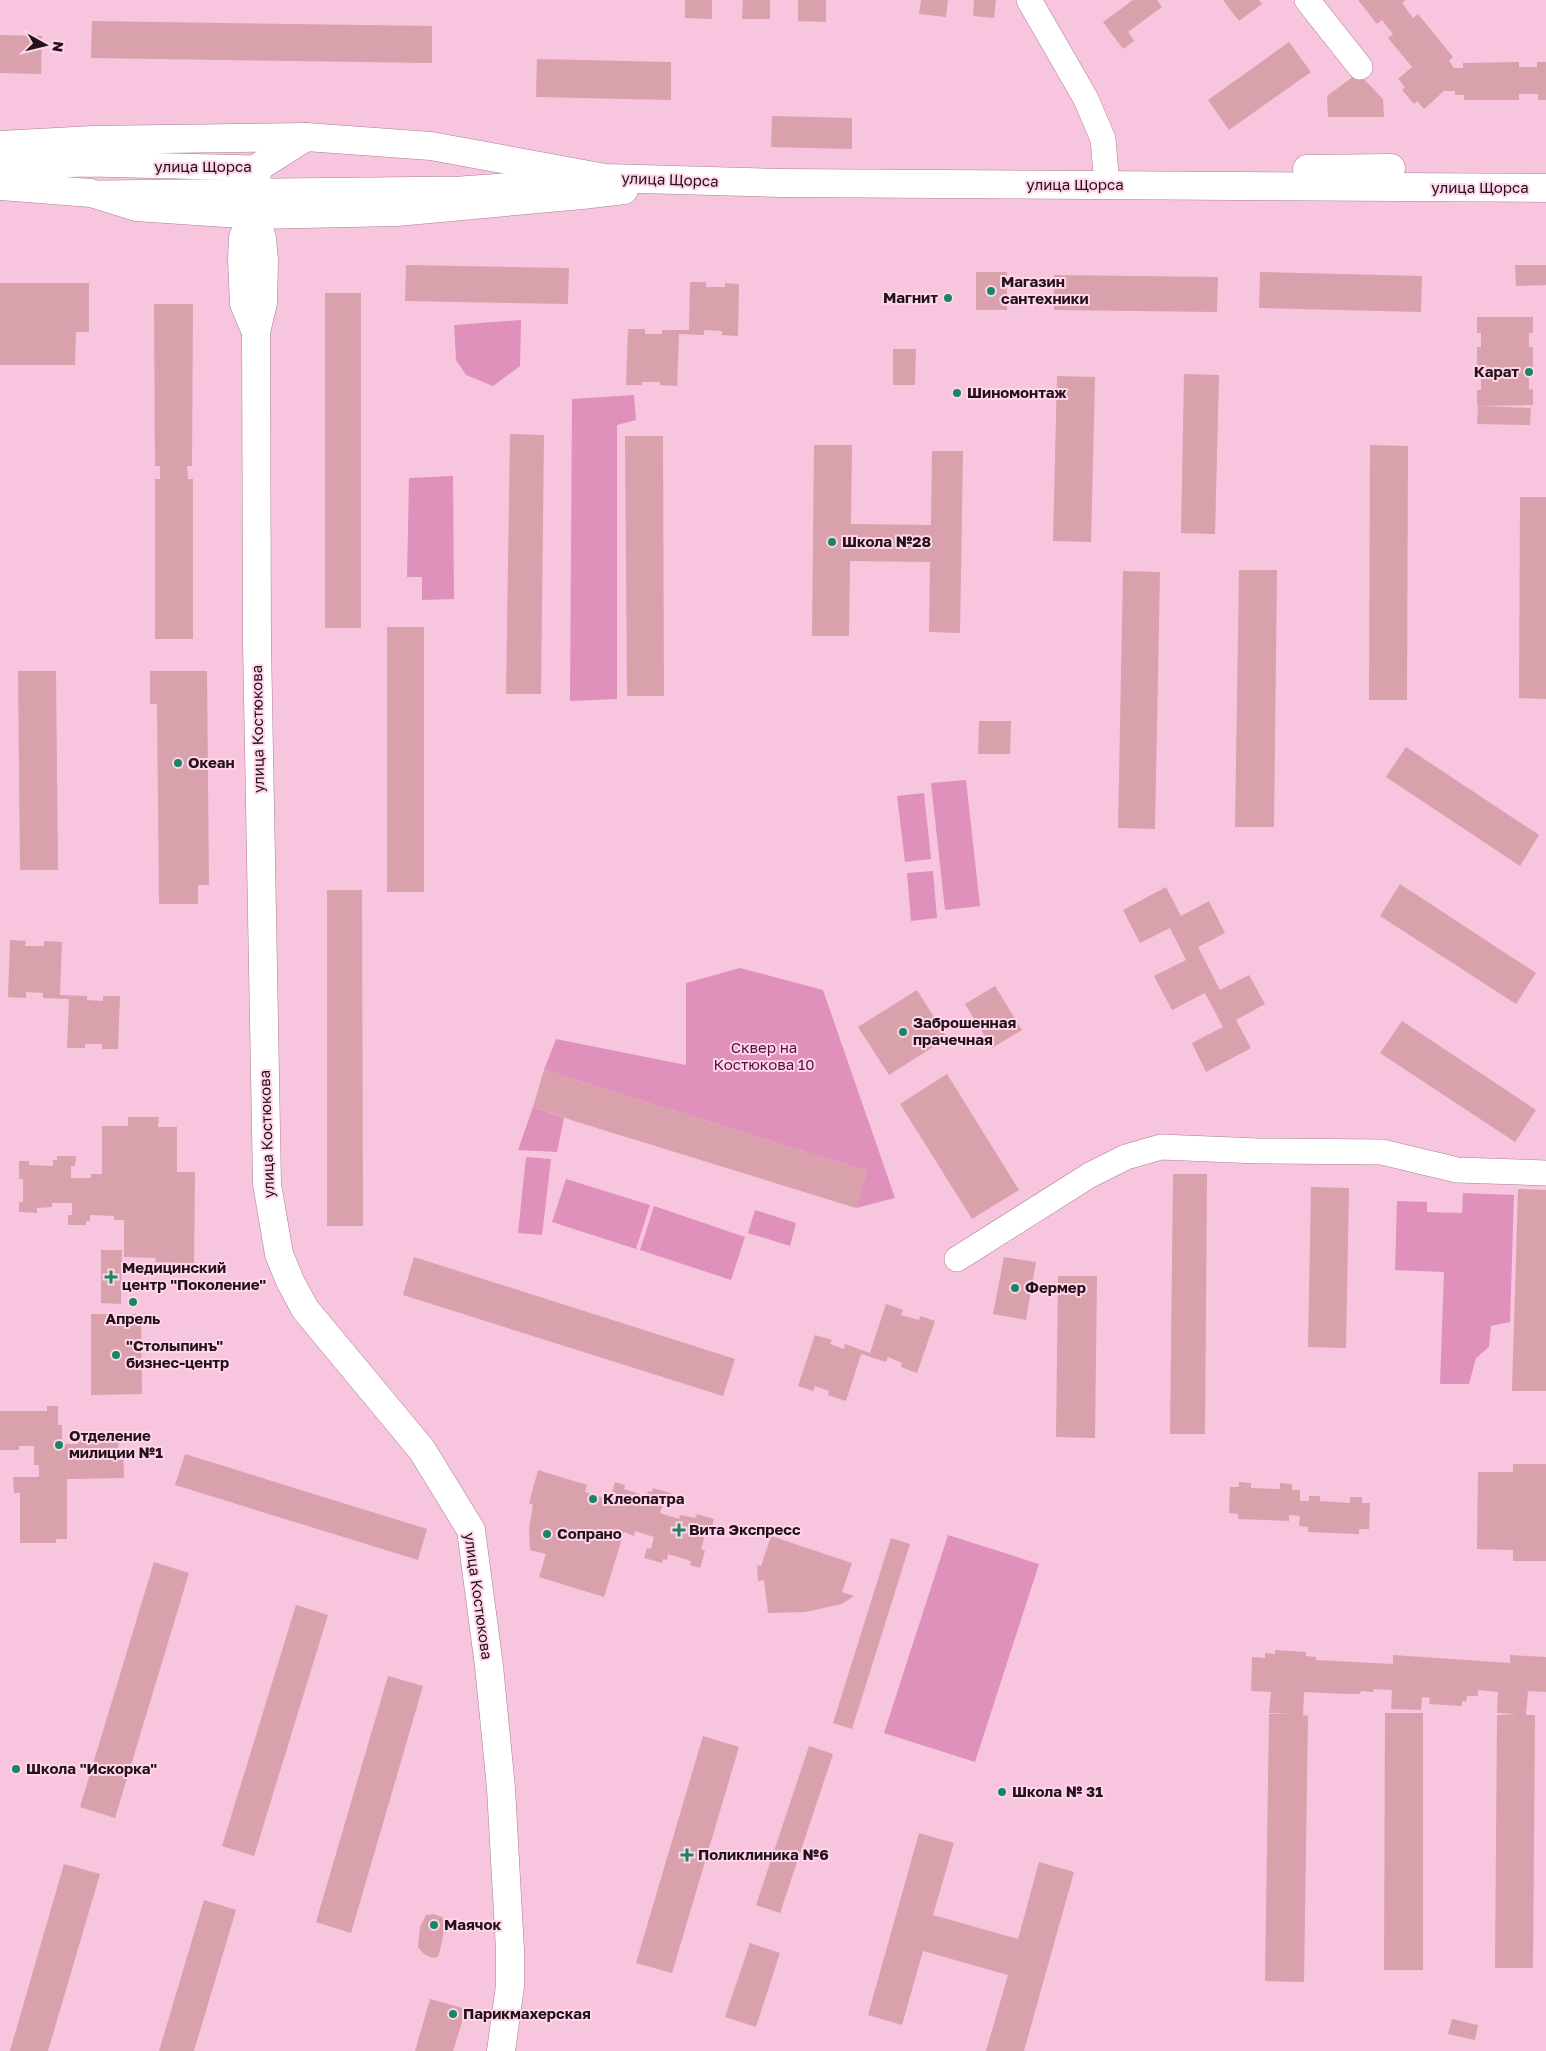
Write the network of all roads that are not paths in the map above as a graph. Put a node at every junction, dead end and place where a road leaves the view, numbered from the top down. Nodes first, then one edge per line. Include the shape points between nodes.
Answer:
1 (1029, 0) edge
2 (1307, 0) edge
3 (1360, 66) dead end
4 (306, 137) junction
5 (0, 146) edge
6 (0, 166) edge
7 (1546, 170) edge
8 (604, 178) junction
9 (691, 181) junction
10 (1177, 185) junction
11 (0, 186) edge
12 (1108, 186) junction
13 (1546, 188) edge
14 (256, 191) junction
15 (1546, 1173) edge
16 (957, 1259) dead end
17 (501, 2051) edge

1 - 12 street via 1086,99 1103,139
2 - 3 street
4 - 5 main road via 92,140
4 - 8 main road, улица Щорса via 431,146
4 - 14 main road, улица Щорса
6 - 14 street, улица Щорса via 92,164
7 - 10 main road via 1345,167 1263,170
8 - 9 main road, улица Щорса
8 - 14 street, улица Щорса via 461,188
9 - 12 main road, улица Щорса
9 - 14 main road via 397,212
10 - 12 main road, улица Щорса
10 - 13 main road, улица Щорса
11 - 14 main road via 91,193 136,207
14 - 17 main road, улица Костюкова via 264,260 263,303 256,332 257,643 267,1184 279,1254 290,1282 306,1309 422,1450 471,1530 501,1788 510,1986
15 - 16 street via 1457,1170 1382,1152 1161,1147 1090,1174

